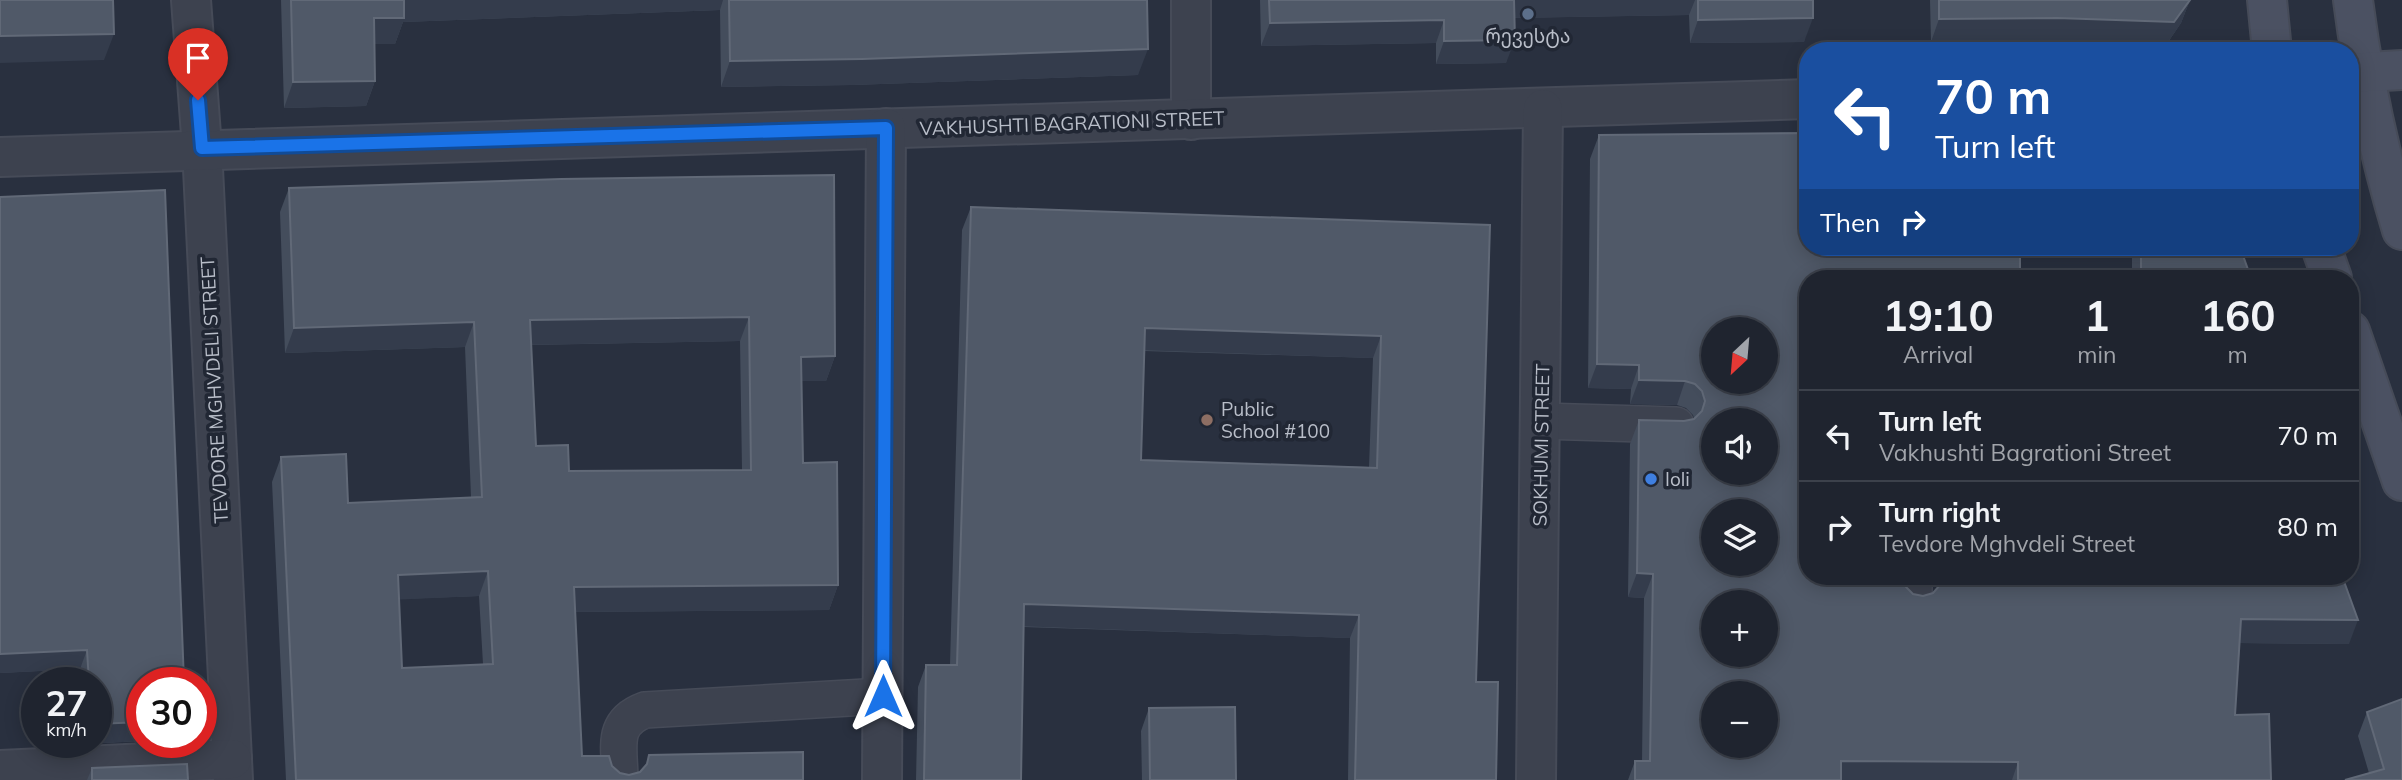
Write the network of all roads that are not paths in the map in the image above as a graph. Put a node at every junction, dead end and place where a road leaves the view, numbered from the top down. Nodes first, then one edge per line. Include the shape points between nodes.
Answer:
1 (191, 0) edge
2 (1191, 0) edge
3 (2267, 0) edge
4 (2353, 0) edge
5 (2271, 42) edge
6 (2355, 42) edge
7 (2402, 70) edge
8 (2359, 73) edge
9 (2359, 84) edge
10 (1799, 99) edge
11 (1543, 109) junction
12 (1191, 120) junction
13 (886, 128) junction
14 (202, 148) junction
15 (0, 157) edge
16 (2402, 230) edge
17 (2359, 357) edge
18 (1541, 421) junction
19 (1676, 425) edge
20 (2402, 481) edge
21 (883, 696) junction
22 (0, 769) edge
23 (232, 769) edge
24 (620, 780) edge
25 (883, 780) edge
26 (1536, 780) edge

1 - 14 street, TEVDORE MGHVDELI STREET
2 - 12 street
3 - 5 main road
4 - 6 main road
7 - 8 main road
9 - 16 main road
10 - 11 street, VAKHUSHTI BAGRATIONI STREET
11 - 12 street, VAKHUSHTI BAGRATIONI STREET
11 - 18 street, SOKHUMI STREET
12 - 13 street, VAKHUSHTI BAGRATIONI STREET
13 - 14 street, VAKHUSHTI BAGRATIONI STREET
13 - 21 street
14 - 15 street, VAKHUSHTI BAGRATIONI STREET
14 - 23 street, TEVDORE MGHVDELI STREET
17 - 20 main road
18 - 19 lane
18 - 26 street, SOKHUMI STREET
21 - 24 lane via 645,710 630,715 623,724
21 - 25 street
22 - 23 street

